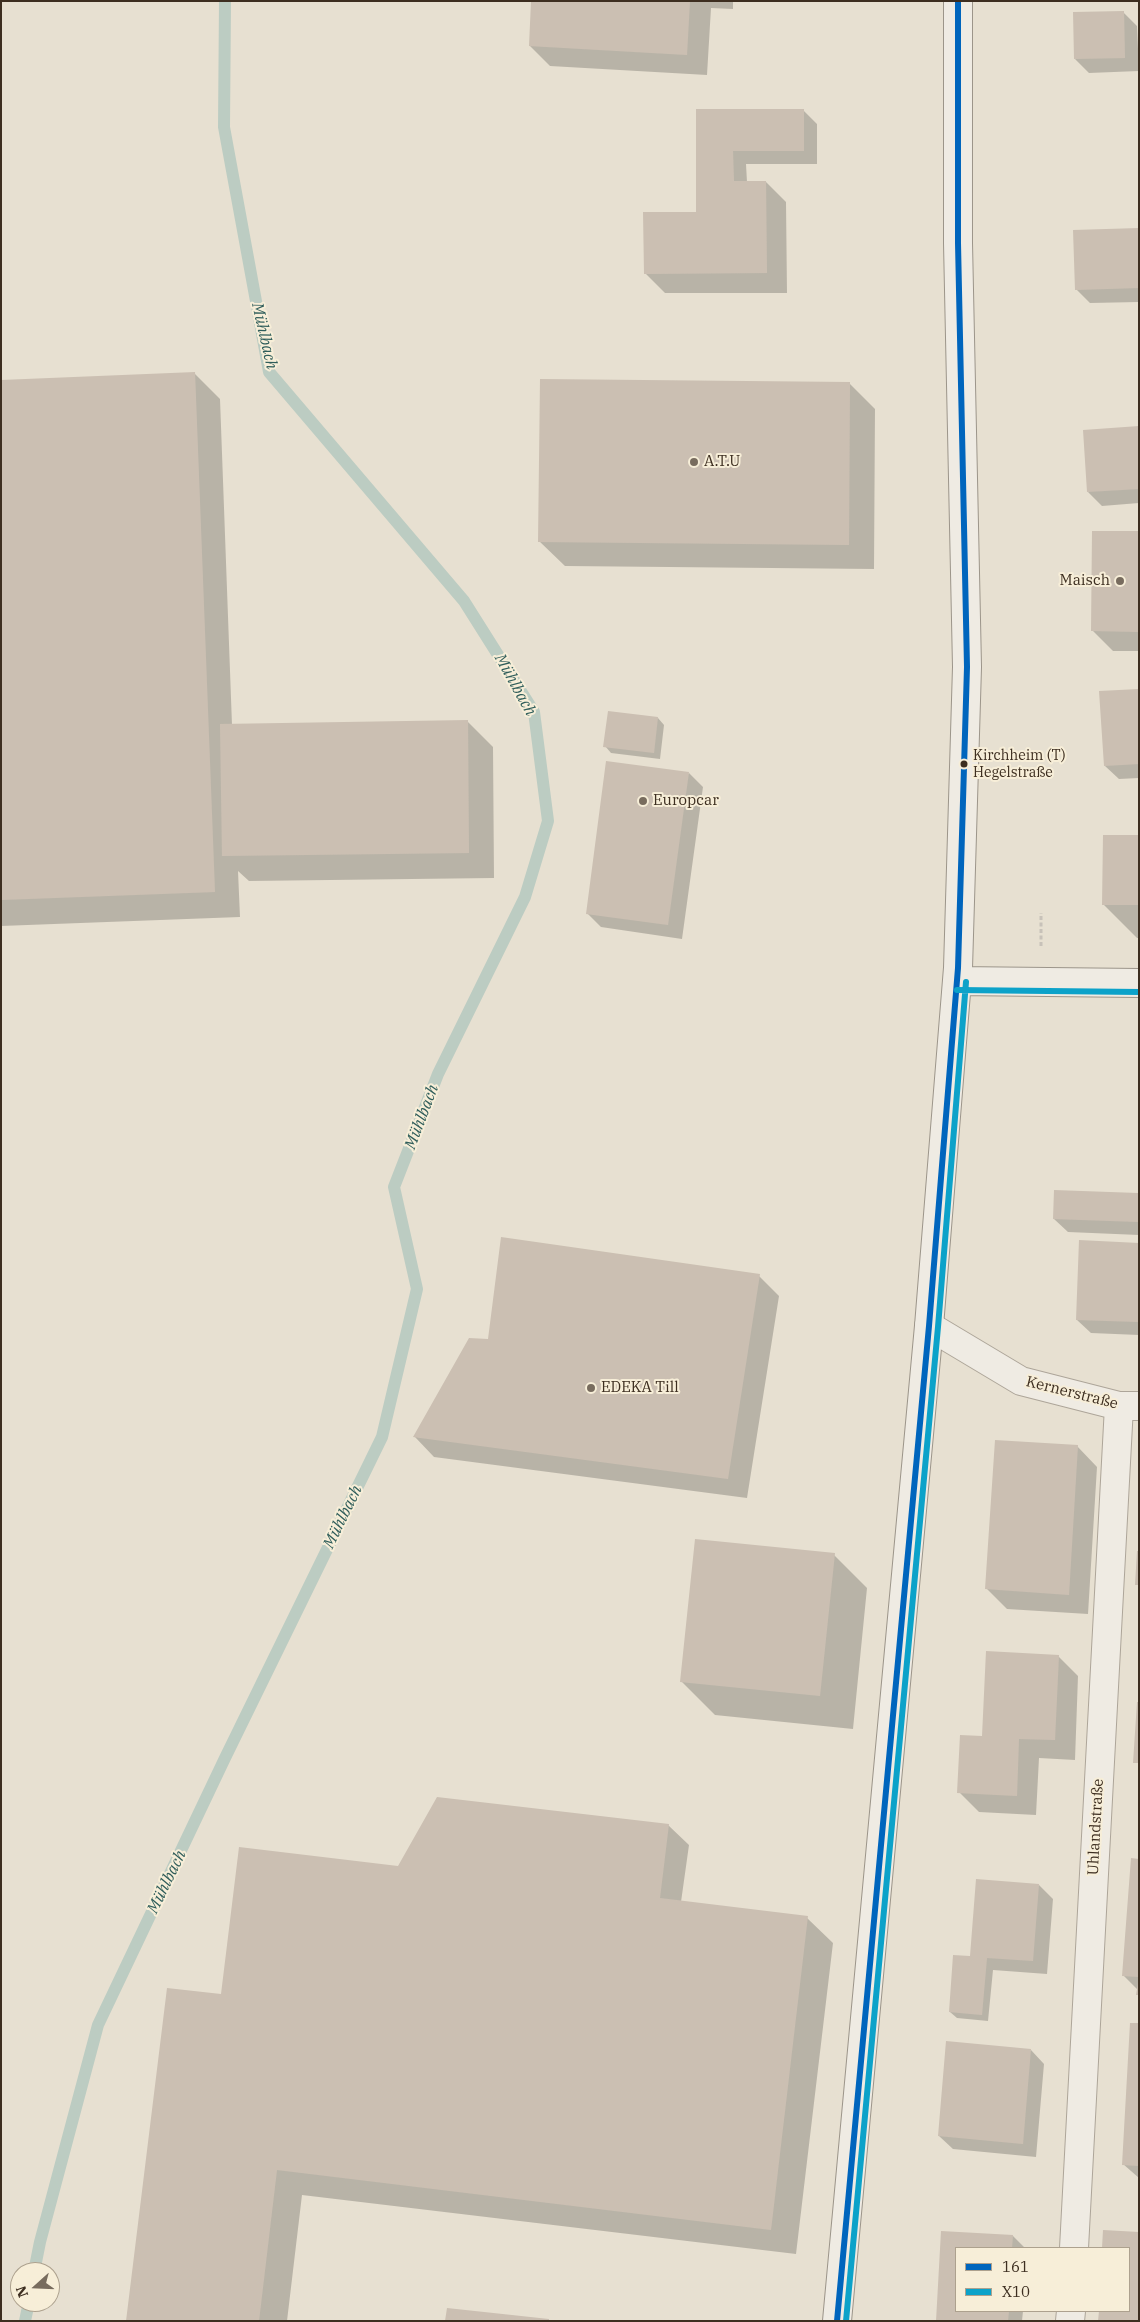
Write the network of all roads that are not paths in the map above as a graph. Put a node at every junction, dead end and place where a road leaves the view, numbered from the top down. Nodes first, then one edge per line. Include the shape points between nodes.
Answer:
1 (958, 1) edge
2 (957, 981) junction
3 (1139, 982) edge
4 (929, 1326) junction
5 (1129, 1406) edge
6 (1074, 2247) edge
7 (838, 2321) edge

1 - 2 main road via 958,243 968,667
2 - 3 main road
2 - 4 main road
4 - 5 main road, Kernerstraße via 1021,1381
4 - 7 main road
5 - 6 main road, Uhlandstraße

